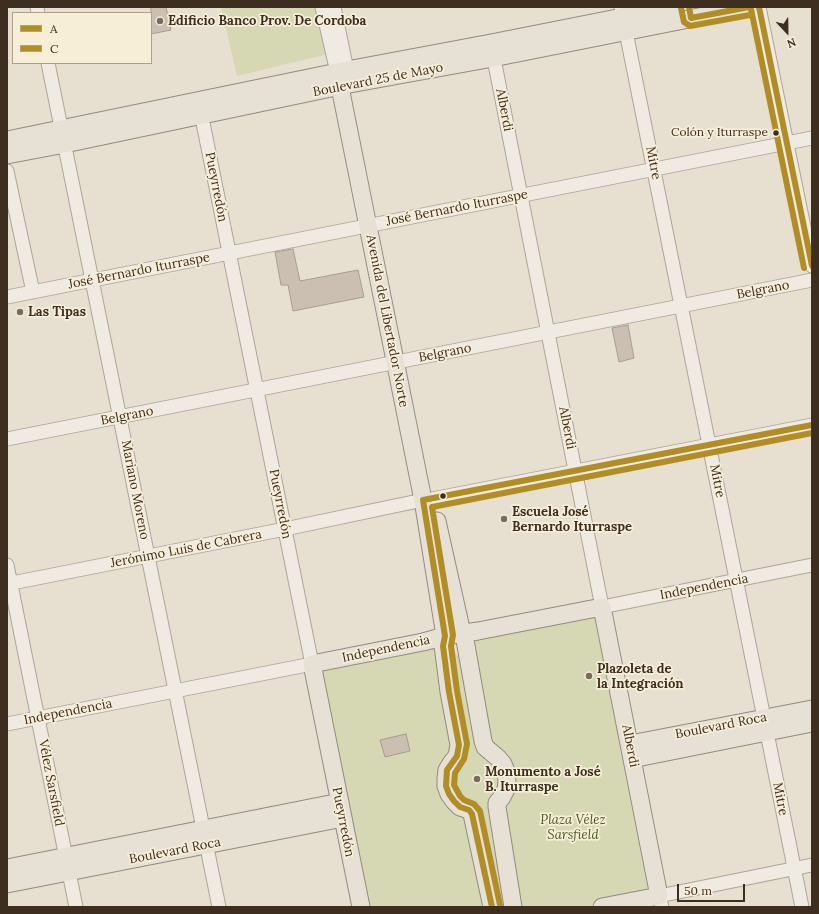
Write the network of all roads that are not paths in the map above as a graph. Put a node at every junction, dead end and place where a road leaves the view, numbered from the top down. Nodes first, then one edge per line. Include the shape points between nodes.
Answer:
1 (322, 7) edge
2 (334, 7) edge
3 (673, 7) edge
4 (749, 7) edge
5 (759, 7) edge
6 (690, 13) edge
7 (624, 18) edge
8 (492, 51) junction
9 (48, 64) edge
10 (343, 78) junction
11 (200, 108) junction
12 (62, 137) junction
13 (812, 138) edge
14 (7, 140) edge
15 (787, 143) junction
16 (7, 154) edge
17 (654, 169) junction
18 (7, 171) edge
19 (521, 196) junction
20 (373, 224) junction
21 (229, 253) junction
22 (812, 266) edge
23 (92, 280) junction
24 (812, 280) edge
25 (33, 292) junction
26 (7, 297) edge
27 (681, 306) junction
28 (548, 332) junction
29 (400, 361) junction
30 (257, 390) junction
31 (120, 417) junction
32 (812, 425) edge
33 (7, 439) edge
34 (709, 445) junction
35 (575, 472) junction
36 (428, 500) junction
37 (285, 529) junction
38 (148, 556) junction
39 (7, 565) edge
40 (812, 565) edge
41 (737, 580) junction
42 (9, 584) edge
43 (602, 607) junction
44 (462, 633) junction
45 (445, 636) junction
46 (312, 664) junction
47 (175, 691) junction
48 (812, 708) edge
49 (38, 718) junction
50 (812, 723) edge
51 (7, 724) edge
52 (766, 725) junction
53 (631, 752) junction
54 (341, 810) junction
55 (204, 837) junction
56 (67, 864) junction
57 (812, 865) edge
58 (7, 868) edge
59 (794, 868) junction
60 (7, 884) edge
61 (661, 901) edge
62 (76, 907) edge
63 (219, 907) edge
64 (360, 907) edge
65 (492, 907) edge
66 (513, 907) edge
67 (602, 907) edge
68 (802, 907) edge

1 - 10 street, Avenida del Libertador Norte
2 - 10 street, Avenida del Libertador Norte
3 - 7 main road, Boulevard 25 de Mayo
4 - 6 main road, Boulevard 25 de Mayo
5 - 15 street
6 - 7 main road, Boulevard 25 de Mayo
7 - 8 main road, Boulevard 25 de Mayo
7 - 17 street, Mitre
8 - 10 main road, Boulevard 25 de Mayo
8 - 19 street, Alberdi
9 - 12 street, Mariano Moreno
10 - 11 main road, Boulevard 25 de Mayo
10 - 20 main road, Avenida del Libertador Norte
11 - 12 main road, Boulevard 25 de Mayo
11 - 21 street, Pueyrredón
12 - 14 main road, Boulevard 25 de Mayo
12 - 16 main road, Boulevard 25 de Mayo
12 - 23 street, Mariano Moreno
13 - 15 street, José Bernardo Iturraspe
15 - 17 street, José Bernardo Iturraspe
15 - 22 street
17 - 19 street, José Bernardo Iturraspe
17 - 27 street, Mitre
18 - 25 street
19 - 20 street, José Bernardo Iturraspe
19 - 28 street, Alberdi
20 - 21 street, José Bernardo Iturraspe
20 - 29 main road, Avenida del Libertador Norte
21 - 23 street, José Bernardo Iturraspe
21 - 30 street, Pueyrredón
23 - 25 street, José Bernardo Iturraspe
23 - 31 street, Mariano Moreno
24 - 27 street, Belgrano
25 - 26 street, José Bernardo Iturraspe
27 - 28 street, Belgrano
27 - 34 street, Mitre
28 - 29 street, Belgrano
28 - 35 street, Alberdi
29 - 30 street, Belgrano
29 - 36 main road, Avenida del Libertador Norte
30 - 31 street, Belgrano
30 - 37 street, Pueyrredón
31 - 33 street, Belgrano
31 - 38 street, Mariano Moreno
32 - 34 street, Jerónimo Luis de Cabrera
34 - 35 street, Jerónimo Luis de Cabrera
34 - 41 street, Mitre
35 - 36 street, Jerónimo Luis de Cabrera
35 - 43 street, Alberdi
36 - 37 street, Jerónimo Luis de Cabrera
36 - 44 main road, Avenida del Libertador Norte
36 - 45 main road, Avenida del Libertador Norte
37 - 38 street, Jerónimo Luis de Cabrera
37 - 46 street, Pueyrredón
38 - 42 street, Jerónimo Luis de Cabrera
38 - 47 street, Mariano Moreno
39 - 42 street, Vélez Sarsfield
40 - 41 street, Independencia
41 - 43 street, Independencia
41 - 52 street, Mitre
42 - 49 street, Vélez Sarsfield
43 - 44 main road, Independencia
43 - 53 main road, Alberdi
44 - 45 main road, Independencia
44 - 66 main road, Avenida del Libertador Norte via 485,747 498,758 506,771 506,789 497,807
45 - 46 main road, Independencia
45 - 65 main road, Avenida del Libertador Norte via 443,646 459,746 457,756 447,770 446,786 454,801 472,814
46 - 47 street, Independencia
46 - 54 main road, Pueyrredón
47 - 49 street, Independencia
47 - 55 street, Mariano Moreno
48 - 52 main road, Boulevard Roca
49 - 51 street, Independencia
49 - 56 street, Vélez Sarsfield
50 - 52 main road, Boulevard Roca
52 - 53 main road, Boulevard Roca
52 - 59 street, Mitre
53 - 61 main road, Alberdi
54 - 55 main road, Boulevard Roca
54 - 64 main road, Pueyrredón
55 - 56 main road, Boulevard Roca
55 - 63 street, Mariano Moreno
56 - 58 main road, Boulevard Roca
56 - 60 main road, Boulevard Roca
56 - 62 street, Vélez Sarsfield
57 - 59 street
59 - 61 street
59 - 68 street, Mitre
61 - 67 main road

